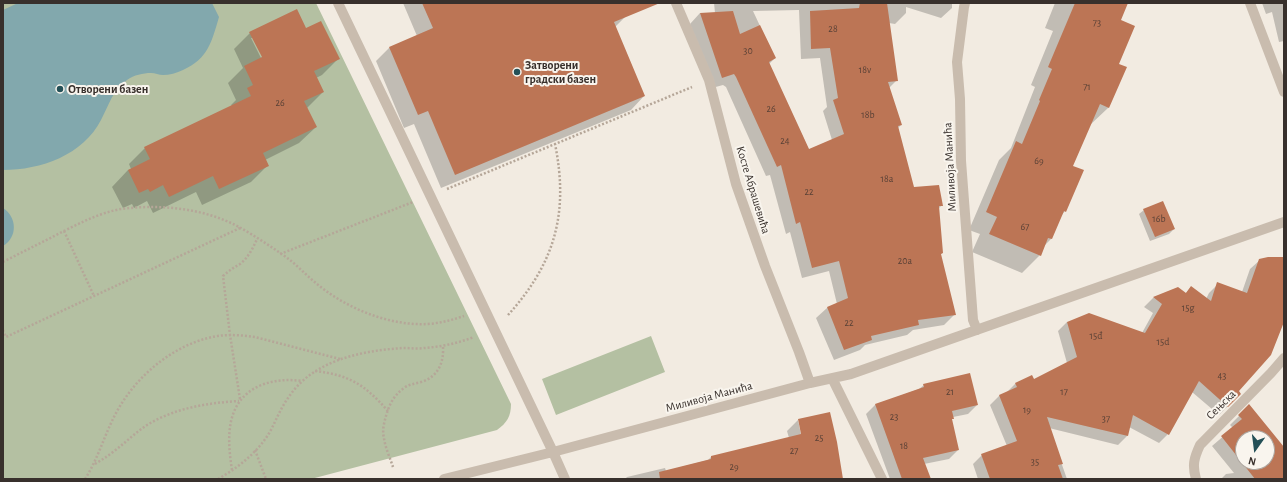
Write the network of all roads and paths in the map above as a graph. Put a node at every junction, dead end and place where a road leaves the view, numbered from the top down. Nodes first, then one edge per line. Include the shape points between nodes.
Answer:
1 (338, 3) edge
2 (676, 3) edge
3 (965, 3) edge
4 (1250, 3) edge
5 (709, 80) junction
6 (1284, 92) edge
7 (555, 144) junction
8 (444, 190) dead end
9 (413, 202) dead end
10 (1284, 222) edge
11 (240, 228) junction
12 (64, 231) junction
13 (257, 239) junction
14 (280, 254) junction
15 (3, 262) edge
16 (94, 296) junction
17 (464, 316) dead end
18 (506, 317) dead end
19 (3, 330) edge
20 (977, 330) junction
21 (230, 335) junction
22 (474, 337) dead end
23 (443, 346) junction
24 (1284, 358) edge
25 (340, 360) junction
26 (315, 371) junction
27 (832, 378) junction
28 (302, 381) junction
29 (810, 383) junction
30 (240, 400) junction
31 (388, 411) junction
32 (255, 450) junction
33 (553, 452) junction
34 (94, 465) junction
35 (393, 467) dead end
36 (232, 470) junction
37 (85, 479) edge
38 (218, 479) edge
39 (266, 479) edge
40 (444, 479) edge
41 (565, 479) edge
42 (882, 479) edge
43 (1196, 479) edge

1 - 33 street
2 - 5 street, Косте Абрашевића
3 - 20 street, Миливоја Манића via 957,62 961,162 974,320
4 - 6 street
5 - 7 path
5 - 29 street, Косте Абрашевића via 736,184
7 - 8 path
7 - 18 path via 560,164 561,186 557,228 543,267 520,302
9 - 14 path
10 - 20 street, Миливоја Манића
11 - 12 path via 215,217 192,211 144,207 96,215
11 - 13 path
11 - 16 path
12 - 15 path
12 - 16 path
13 - 14 path
13 - 21 path via 244,260 224,276
14 - 17 path via 322,289 356,308 378,316 398,322 428,324
16 - 19 path via 6,337
20 - 27 street, Миливоја Манића via 851,374
21 - 25 path via 255,336
21 - 30 path
21 - 34 path via 212,337 185,346 145,375 115,414
22 - 23 path
23 - 25 path via 371,352
23 - 31 path via 444,355 436,373 404,388 392,401
24 - 43 street, Сењска via 1200,445 1193,468
25 - 26 path
26 - 28 path
26 - 31 path via 342,376 361,385
27 - 29 street, Миливоја Манића
27 - 42 street
28 - 30 path via 279,380 268,383
28 - 32 path via 291,393 266,438
29 - 33 street, Миливоја Манића
30 - 34 path via 190,407 157,420
30 - 36 path via 232,416 230,429
31 - 35 path via 383,437
32 - 36 path
32 - 39 path
33 - 40 street, Миливоја Манића
33 - 41 street
34 - 37 path
36 - 38 path

